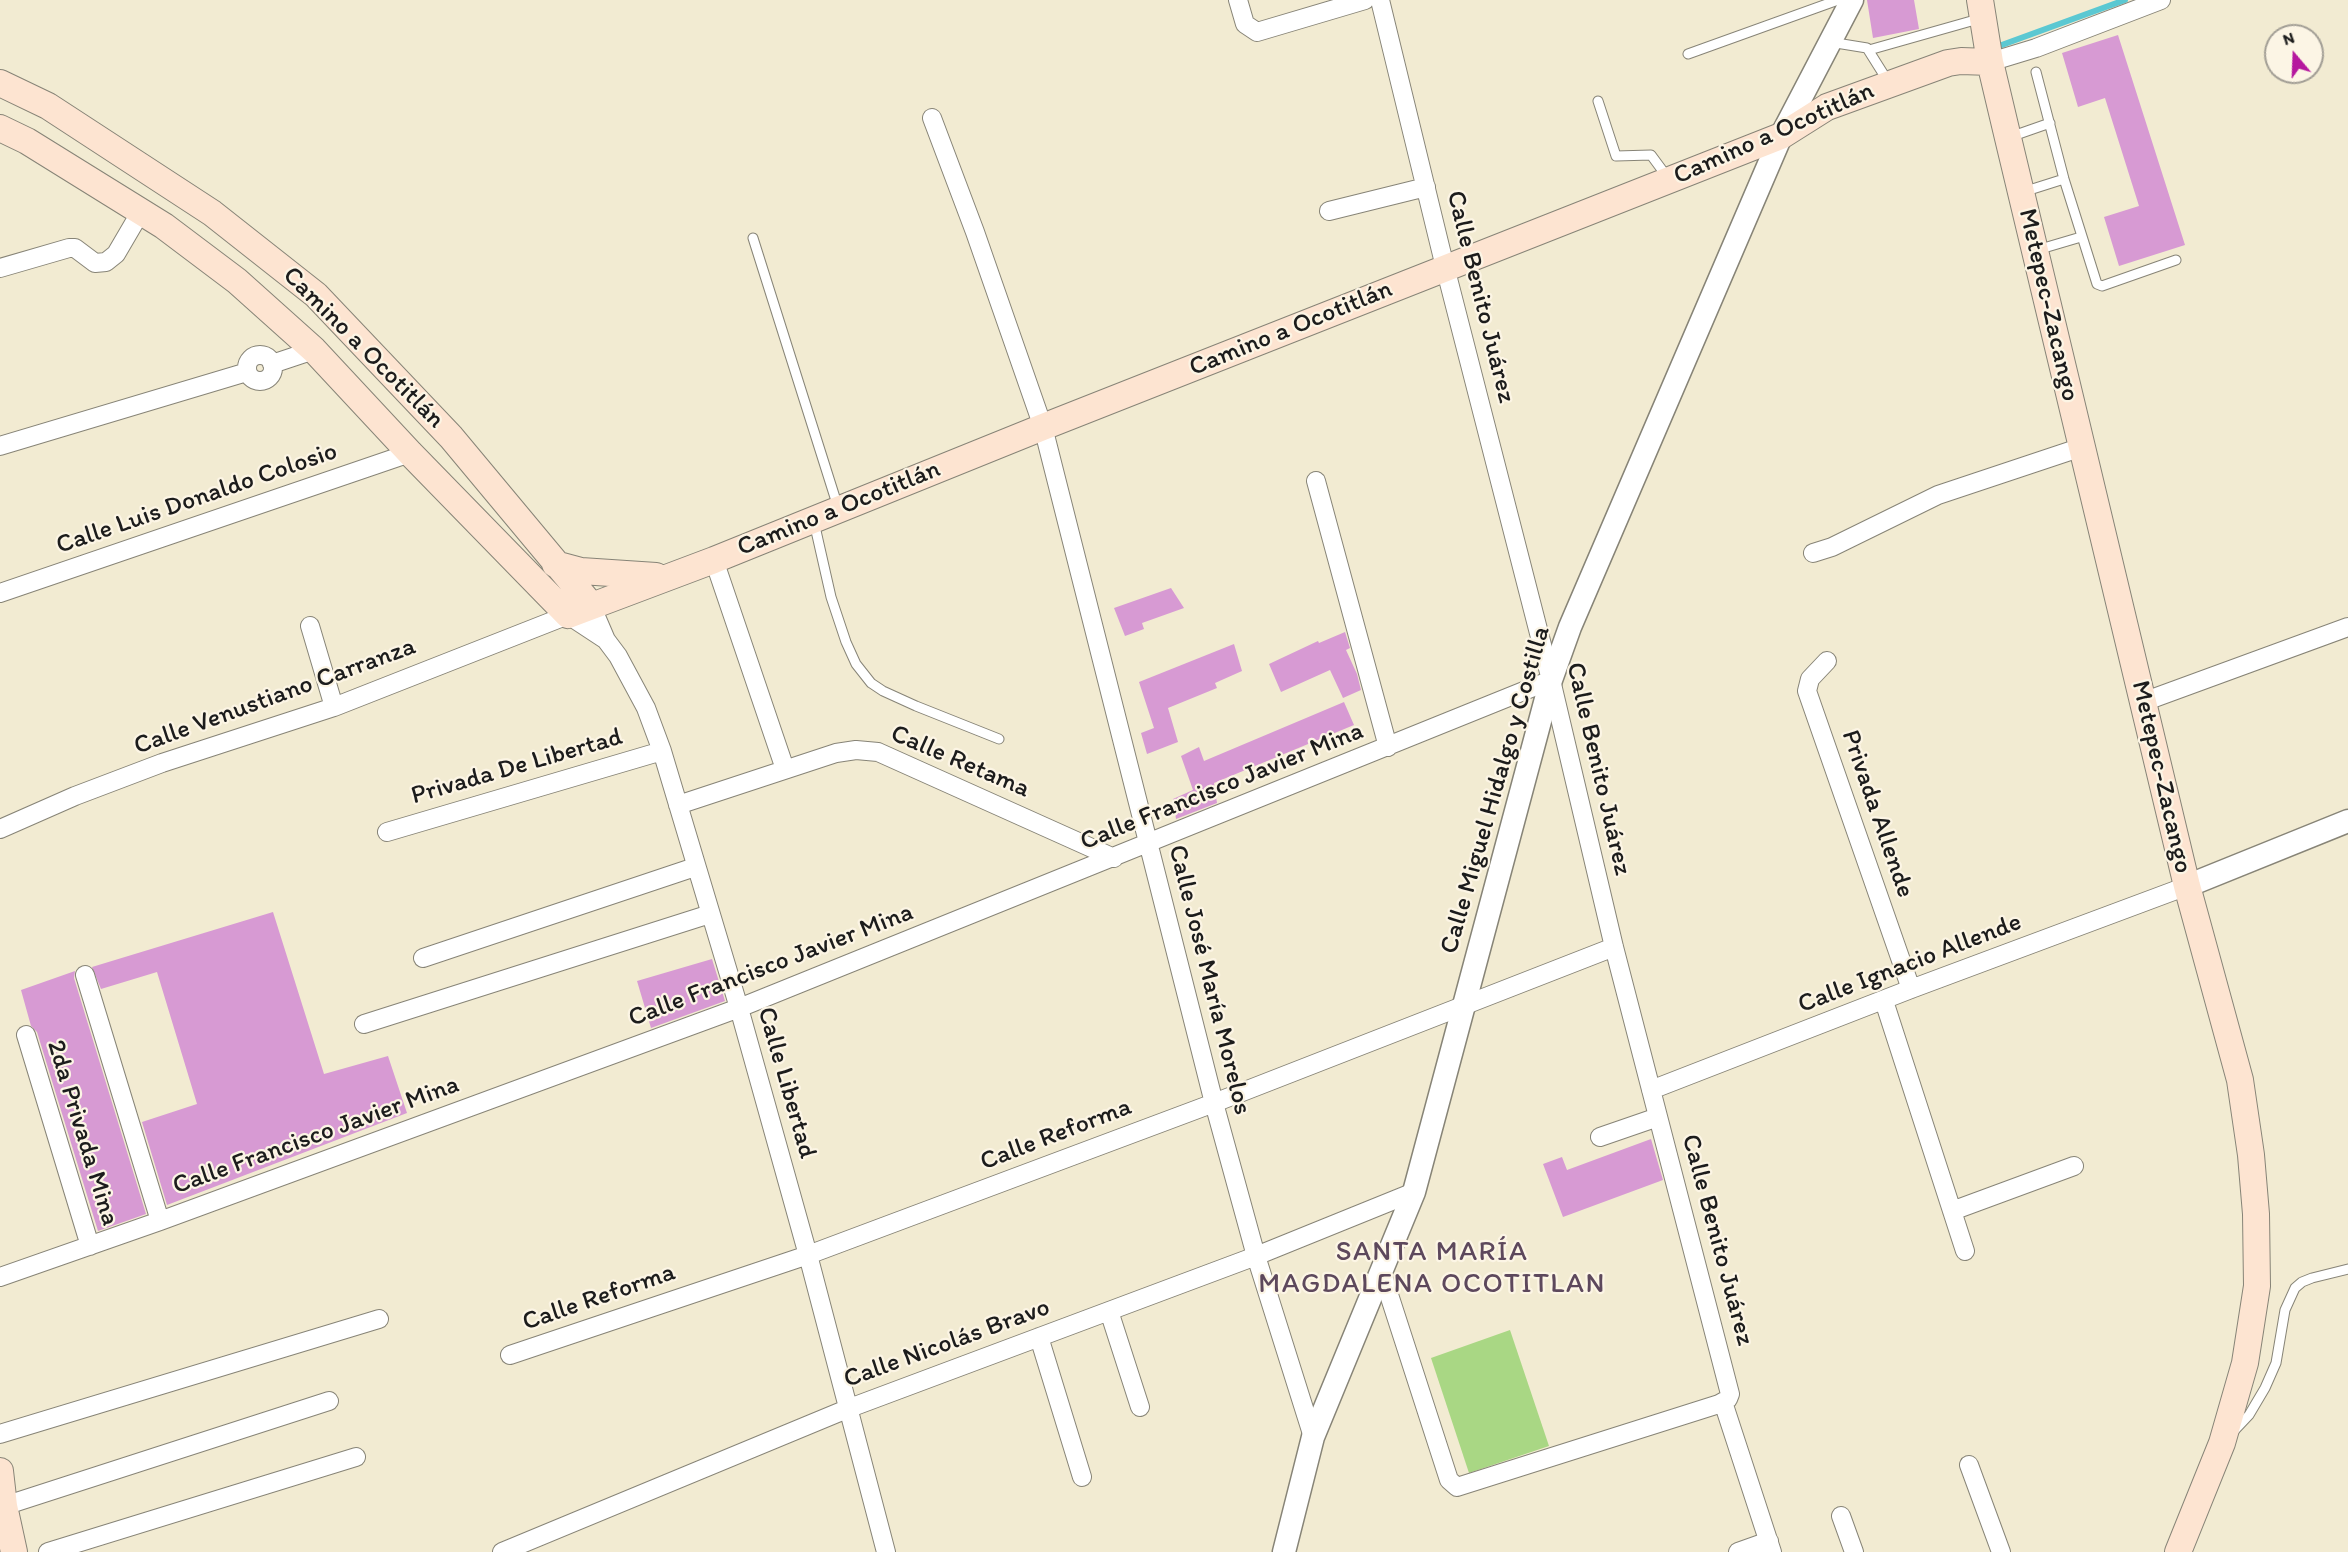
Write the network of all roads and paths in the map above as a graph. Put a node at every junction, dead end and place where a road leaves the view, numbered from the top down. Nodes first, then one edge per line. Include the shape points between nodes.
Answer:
1 (1238, 0) edge
2 (1365, 0) edge
3 (1380, 0) edge
4 (1838, 0) edge
5 (1852, 0) edge
6 (2161, 0) edge
7 (1981, 9) edge
8 (1830, 42) junction
9 (1869, 50) junction
10 (1688, 54) dead end
11 (1990, 62) junction
12 (2036, 72) dead end
13 (0, 83) edge
14 (1889, 84) junction
15 (1598, 101) dead end
16 (48, 106) junction
17 (932, 118) dead end
18 (2050, 123) junction
19 (0, 128) edge
20 (1781, 136) junction
21 (2008, 138) junction
22 (27, 141) junction
23 (2064, 179) junction
24 (1669, 180) junction
25 (1426, 187) junction
26 (2021, 193) junction
27 (1329, 211) dead end
28 (140, 213) junction
29 (2081, 237) junction
30 (753, 238) dead end
31 (2035, 251) junction
32 (2176, 260) dead end
33 (1445, 267) junction
34 (0, 268) edge
35 (314, 350) junction
36 (1043, 427) junction
37 (0, 446) edge
38 (2082, 447) junction
39 (410, 453) junction
40 (1316, 481) dead end
41 (839, 509) junction
42 (814, 519) junction
43 (1813, 553) dead end
44 (714, 560) junction
45 (555, 564) junction
46 (671, 576) junction
47 (0, 593) edge
48 (591, 605) junction
49 (568, 615) junction
50 (310, 626) dead end
51 (2348, 627) edge
52 (606, 640) junction
53 (1827, 661) dead end
54 (1551, 680) junction
55 (2143, 702) junction
56 (334, 707) junction
57 (999, 739) dead end
58 (1388, 747) junction
59 (662, 751) junction
60 (785, 769) junction
61 (678, 805) junction
62 (2348, 821) edge
63 (0, 829) edge
64 (387, 832) dead end
65 (1147, 842) junction
66 (1114, 858) junction
67 (695, 867) junction
68 (2187, 886) junction
69 (710, 914) junction
70 (1614, 947) junction
71 (423, 958) dead end
72 (85, 975) dead end
73 (1911, 989) junction
74 (1884, 1000) junction
75 (1466, 1006) junction
76 (739, 1008) junction
77 (364, 1024) dead end
78 (26, 1035) dead end
79 (1651, 1090) junction
80 (1214, 1103) junction
81 (1658, 1117) junction
82 (1600, 1137) dead end
83 (2074, 1166) dead end
84 (1414, 1192) junction
85 (1952, 1211) junction
86 (160, 1221) junction
87 (90, 1246) junction
88 (1965, 1251) dead end
89 (808, 1255) junction
90 (1256, 1256) junction
91 (2348, 1269) edge
92 (1382, 1273) junction
93 (0, 1277) edge
94 (1108, 1311) junction
95 (379, 1319) dead end
96 (1039, 1337) junction
97 (510, 1355) dead end
98 (329, 1401) dead end
99 (1721, 1403) junction
100 (1140, 1407) dead end
101 (847, 1408) junction
102 (0, 1434) edge
103 (1313, 1437) junction
104 (2222, 1443) junction
105 (356, 1457) dead end
106 (1970, 1466) dead end
107 (0, 1471) edge
108 (1082, 1477) dead end
109 (4, 1506) junction
110 (1841, 1516) dead end
111 (1771, 1547) edge
112 (14, 1552) edge
113 (48, 1552) edge
114 (502, 1552) edge
115 (886, 1552) edge
116 (1284, 1552) edge
117 (1738, 1552) edge
118 (1854, 1552) edge
119 (2001, 1552) edge
120 (2178, 1552) edge

1 - 2 street via 1245,24 1257,32
3 - 25 street, Calle Benito Juárez
4 - 10 lane
5 - 8 street, Calle Miguel Hidalgo y Costilla
6 - 11 street
7 - 9 lane
7 - 11 main road, Metepec-Zacango
8 - 9 lane
8 - 20 street, Calle Miguel Hidalgo y Costilla
9 - 14 lane
11 - 14 main road, Camino a Ocotitlán via 1948,63
11 - 21 main road, Metepec-Zacango
12 - 18 lane
13 - 16 main road, Camino a Ocotitlán
14 - 20 main road, Camino a Ocotitlán via 1827,107
15 - 24 lane via 1616,156 1651,155
16 - 22 main road
16 - 45 main road, Camino a Ocotitlán via 212,213 316,295 451,437
17 - 36 street, Calle José María Morelos
18 - 21 lane
18 - 23 lane
19 - 22 main road, Camino a Ocotitlán
20 - 24 main road, Camino a Ocotitlán
20 - 54 street, Calle Miguel Hidalgo y Costilla via 1570,627
21 - 26 main road, Metepec-Zacango
22 - 28 main road, Camino a Ocotitlán
23 - 26 lane
23 - 29 lane
24 - 33 main road, Camino a Ocotitlán
25 - 27 street
25 - 33 street, Calle Benito Juárez
26 - 31 main road, Metepec-Zacango
28 - 34 street via 116,254 106,262 95,263 69,248
28 - 35 main road, Camino a Ocotitlán via 164,226 237,281
29 - 31 lane
29 - 32 lane via 2100,285
30 - 41 lane
31 - 38 main road, Metepec-Zacango
33 - 36 main road, Camino a Ocotitlán
33 - 54 street, Calle Benito Juárez
35 - 37 street via 272,364 268,357 260,355 247,364 247,372
35 - 39 main road, Camino a Ocotitlán
36 - 41 main road, Camino a Ocotitlán
36 - 65 street, Calle José María Morelos
38 - 43 street via 1938,495
38 - 55 main road, Metepec-Zacango
39 - 47 street, Calle Luis Donaldo Colosio
39 - 49 main road, Camino a Ocotitlán
40 - 58 street
41 - 42 main road, Camino a Ocotitlán
42 - 44 main road, Camino a Ocotitlán
42 - 57 lane via 831,597 846,642 871,683 916,706
44 - 46 main road, Camino a Ocotitlán
44 - 60 street
45 - 46 main road via 581,571
45 - 48 main road, Camino a Ocotitlán
46 - 48 main road, Camino a Ocotitlán
48 - 49 main road, Camino a Ocotitlán
48 - 52 street, Calle Libertad
49 - 52 street, Calle Libertad
49 - 56 street, Calle Venustiano Carranza
50 - 56 street
51 - 55 street
52 - 59 street, Calle Libertad via 637,691
53 - 73 street, Privada Allende via 1810,679 1807,691
54 - 58 street, Calle Francisco Javier Mina
54 - 70 street, Calle Benito Juárez
54 - 75 street, Calle Miguel Hidalgo y Costilla
55 - 68 main road, Metepec-Zacango
56 - 63 street, Calle Venustiano Carranza via 162,763
58 - 65 street, Calle Francisco Javier Mina
59 - 61 street, Calle Libertad
59 - 64 street, Privada De Libertad
60 - 61 street, Calle Retama
60 - 66 street, Calle Retama via 837,753 878,752
61 - 67 street, Calle Libertad
62 - 68 street
65 - 66 street, Calle Francisco Javier Mina
65 - 80 street, Calle José María Morelos
66 - 76 street, Calle Francisco Javier Mina
67 - 69 street, Calle Libertad
67 - 71 street
68 - 73 street, Calle Ignacio Allende
68 - 104 main road, Metepec-Zacango via 2240,1080 2256,1214 2257,1286 2245,1363
69 - 76 street, Calle Libertad
69 - 77 street
70 - 75 street, Calle Reforma
70 - 79 street, Calle Benito Juárez
72 - 86 street
73 - 74 street, Calle Ignacio Allende
74 - 79 street, Calle Ignacio Allende
74 - 85 street
75 - 80 street, Calle Reforma
75 - 84 street, Calle Miguel Hidalgo y Costilla
76 - 86 street, Calle Francisco Javier Mina
76 - 89 street, Calle Libertad
78 - 87 street, 2da Privada Mina
79 - 81 street, Calle Benito Juárez
80 - 89 street, Calle Reforma
80 - 90 street, Calle José María Morelos
81 - 82 street
81 - 99 street, Calle Benito Juárez via 1729,1387 1728,1399
83 - 85 street
84 - 90 street, Calle Nicolás Bravo
84 - 92 street, Calle Miguel Hidalgo y Costilla
85 - 88 street
86 - 87 street, Calle Francisco Javier Mina
87 - 93 street, Calle Francisco Javier Mina
89 - 97 street, Calle Reforma
89 - 101 street, Calle Libertad
90 - 94 street, Calle Nicolás Bravo
90 - 103 street, Calle José María Morelos
91 - 104 lane via 2312,1278 2295,1288 2285,1310 2276,1363 2265,1389 2249,1415
92 - 99 street via 1451,1484 1457,1487
92 - 103 street, Calle Miguel Hidalgo y Costilla
94 - 96 street, Calle Nicolás Bravo
94 - 100 street
95 - 102 street
96 - 101 street, Calle Nicolás Bravo
96 - 108 street
98 - 109 street
99 - 111 street
101 - 114 street, Calle Nicolás Bravo
101 - 115 street, Calle Libertad
103 - 116 street, Calle Miguel Hidalgo y Costilla
104 - 120 main road, Metepec-Zacango
105 - 113 street
106 - 119 street
107 - 109 main road
109 - 112 main road
110 - 118 street
111 - 117 street

